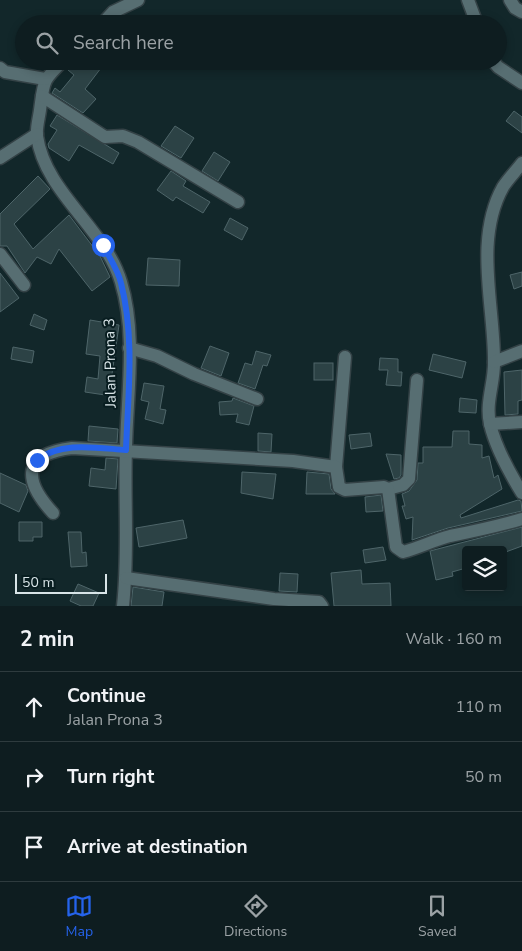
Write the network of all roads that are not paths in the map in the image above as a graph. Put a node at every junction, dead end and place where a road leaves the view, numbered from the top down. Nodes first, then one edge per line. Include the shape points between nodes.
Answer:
1 (138, 0) edge
2 (468, 0) edge
3 (510, 0) edge
4 (522, 12) edge
5 (110, 15) edge
6 (474, 15) edge
7 (0, 68) edge
8 (53, 70) edge
9 (501, 70) edge
10 (45, 78) junction
11 (522, 83) edge
12 (42, 96) junction
13 (37, 134) junction
14 (0, 158) edge
15 (522, 163) edge
16 (238, 202) dead end
17 (0, 254) edge
18 (24, 285) dead end
19 (129, 348) junction
20 (522, 352) edge
21 (345, 357) dead end
22 (494, 362) junction
23 (417, 380) dead end
24 (256, 398) dead end
25 (522, 422) edge
26 (490, 424) junction
27 (126, 450) junction
28 (336, 467) junction
29 (388, 489) junction
30 (522, 494) edge
31 (53, 513) dead end
32 (522, 518) edge
33 (126, 578) junction
34 (123, 606) edge
35 (322, 606) edge

1 - 5 street
2 - 6 street
3 - 4 street
7 - 10 street via 5,72
8 - 10 street
9 - 11 street
10 - 12 street, Jalan Prona 3
12 - 13 street, Jalan Prona 3
12 - 16 street via 105,137 123,136 138,142
13 - 14 street
13 - 19 street, Jalan Prona 3 via 40,153 64,195 103,245 121,281
15 - 22 street via 503,187 491,218 488,252
17 - 18 street
19 - 24 street via 157,356
19 - 27 street, Jalan Prona 3
20 - 22 street
21 - 28 street
22 - 26 street via 488,404
23 - 29 street via 409,479 403,485
25 - 26 street
26 - 30 street via 510,475
27 - 28 street via 293,461
27 - 31 street via 72,448 55,450 37,460 32,471 34,485
27 - 33 street, Jalan Prona 3
28 - 29 street via 339,487 345,490
29 - 32 street via 396,547 403,552
33 - 34 street, Jalan Prona 3
33 - 35 street via 274,599 319,602

